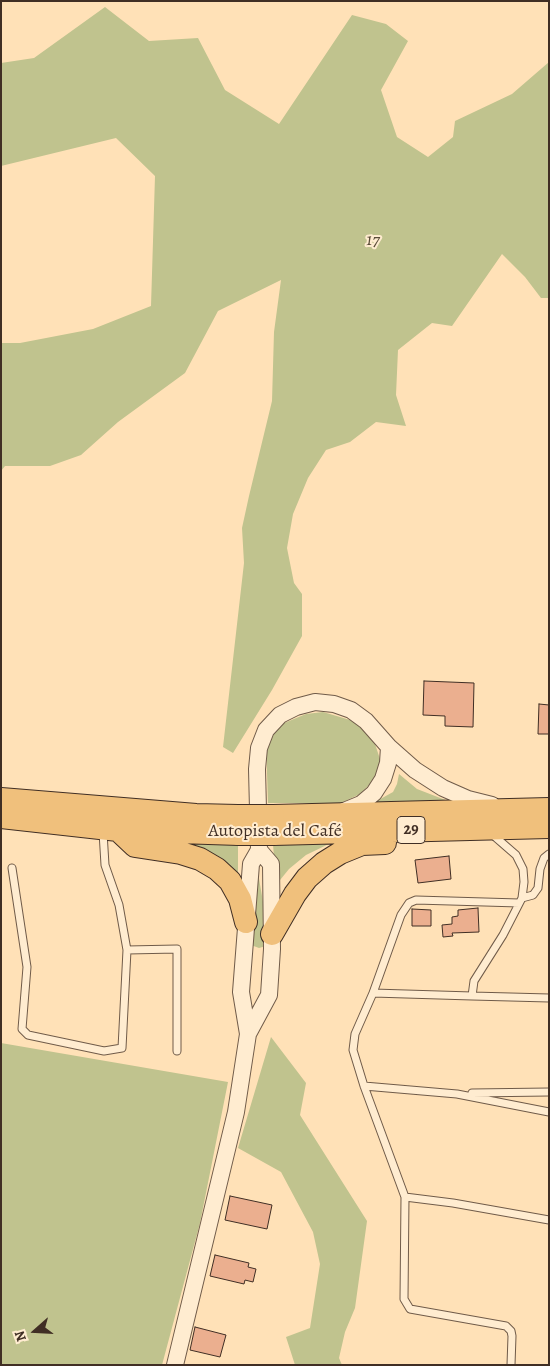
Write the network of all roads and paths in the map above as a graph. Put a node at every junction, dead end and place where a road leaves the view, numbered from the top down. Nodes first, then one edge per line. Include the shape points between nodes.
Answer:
1 (389, 747) junction
2 (1, 799) edge
3 (506, 809) junction
4 (549, 809) edge
5 (330, 814) junction
6 (1, 817) edge
7 (239, 825) junction
8 (549, 826) edge
9 (485, 828) junction
10 (110, 830) junction
11 (413, 830) junction
12 (268, 833) junction
13 (549, 854) edge
14 (12, 868) dead end
15 (521, 901) junction
16 (245, 933) junction
17 (272, 942) junction
18 (127, 950) junction
19 (374, 993) junction
20 (472, 996) junction
21 (549, 998) edge
22 (248, 1034) junction
23 (177, 1050) dead end
24 (364, 1086) junction
25 (549, 1092) edge
26 (457, 1094) junction
27 (549, 1112) edge
28 (405, 1197) junction
29 (549, 1220) edge
30 (175, 1365) edge
31 (512, 1365) edge

1 - 3 street via 415,770 443,788 468,799
1 - 5 street via 383,779 374,793 362,804
1 - 12 street via 366,721 334,704 315,702 280,714 266,730 259,748 257,769
2 - 7 highway, Autopista del Café / 29 via 196,815
3 - 4 highway, Autopista del Café / 29
3 - 5 highway, Autopista del Café / 29
5 - 12 highway, Autopista del Café / 29
6 - 10 highway, Autopista del Café / 29
7 - 10 highway, Autopista del Café / 29
7 - 12 highway, Autopista del Café / 29, bridge
8 - 9 highway, Autopista del Café / 29
9 - 11 highway, Autopista del Café / 29
9 - 15 lane via 516,855 523,869
10 - 16 highway via 135,846 200,858 217,869 230,881 240,899
10 - 18 lane via 105,865 118,905
11 - 12 highway, Autopista del Café / 29
11 - 17 highway via 395,842 362,844 324,863 295,894
12 - 16 street via 251,864
12 - 17 street
13 - 15 lane via 540,869 538,888 533,895
14 - 18 lane via 27,966 22,1029 28,1035 104,1051 122,1048
15 - 19 lane via 416,900 409,903 401,915
15 - 20 lane via 474,981
16 - 17 street via 254,953 260,954
16 - 22 street via 241,992
17 - 22 street via 269,995
18 - 23 lane via 178,949
19 - 20 lane
19 - 24 lane via 355,1034 354,1050
20 - 21 lane
22 - 30 street via 236,1112
24 - 26 lane
24 - 28 lane
25 - 26 lane
26 - 27 lane
28 - 29 lane
28 - 31 lane via 404,1299 410,1309 506,1326 512,1336

